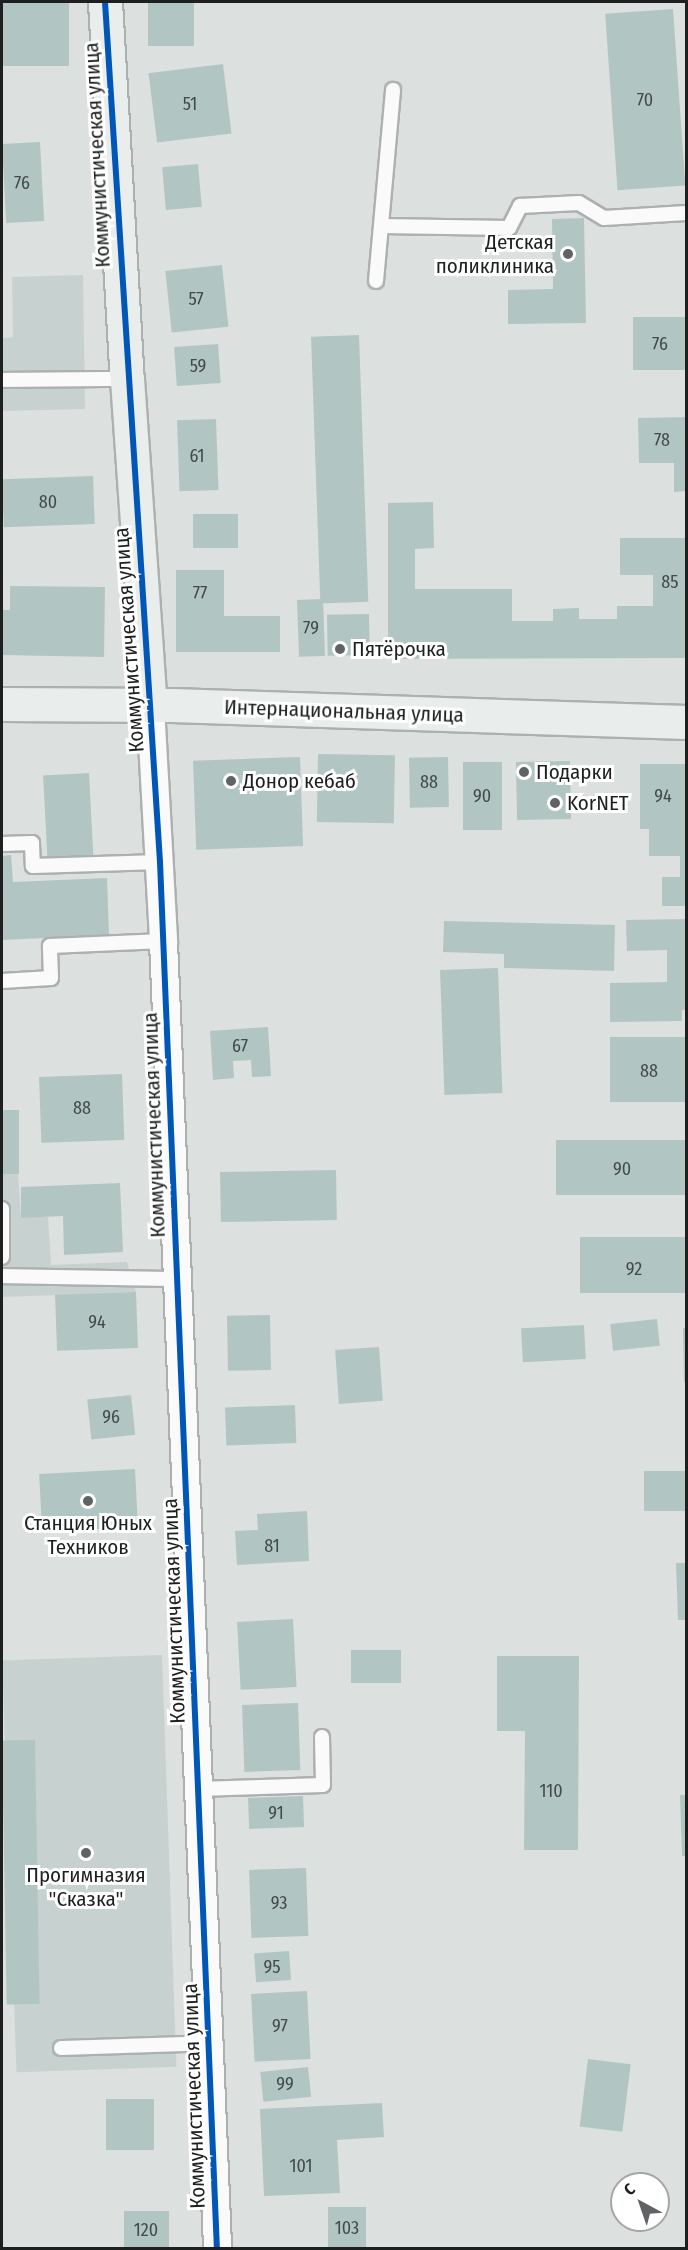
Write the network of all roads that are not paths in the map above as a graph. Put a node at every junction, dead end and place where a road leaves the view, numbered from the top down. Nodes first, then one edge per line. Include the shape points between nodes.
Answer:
1 (105, 2) edge
2 (393, 90) dead end
3 (687, 213) edge
4 (381, 226) junction
5 (376, 281) dead end
6 (127, 379) junction
7 (2, 380) edge
8 (2, 704) edge
9 (150, 706) junction
10 (687, 722) edge
11 (2, 844) edge
12 (160, 862) junction
13 (163, 941) junction
14 (2, 981) edge
15 (2, 1209) edge
16 (2, 1257) edge
17 (2, 1276) edge
18 (177, 1279) junction
19 (322, 1737) dead end
20 (198, 1789) junction
21 (208, 2043) junction
22 (61, 2048) dead end
23 (217, 2248) edge

1 - 6 street, Коммунистическая улица
2 - 4 lane
3 - 4 lane via 604,218 579,203 520,206 509,228
4 - 5 lane
6 - 7 lane
6 - 9 street, Коммунистическая улица
8 - 9 street, Интернациональная улица
9 - 10 street, Интернациональная улица
9 - 12 street, Коммунистическая улица
11 - 12 lane via 32,843 33,866
12 - 13 street, Коммунистическая улица
13 - 14 lane via 50,946 51,978
13 - 18 street, Коммунистическая улица
15 - 16 lane
17 - 18 lane
18 - 20 street, Коммунистическая улица
19 - 20 lane via 323,1785
20 - 21 street, Коммунистическая улица
21 - 22 lane
21 - 23 street, Коммунистическая улица

